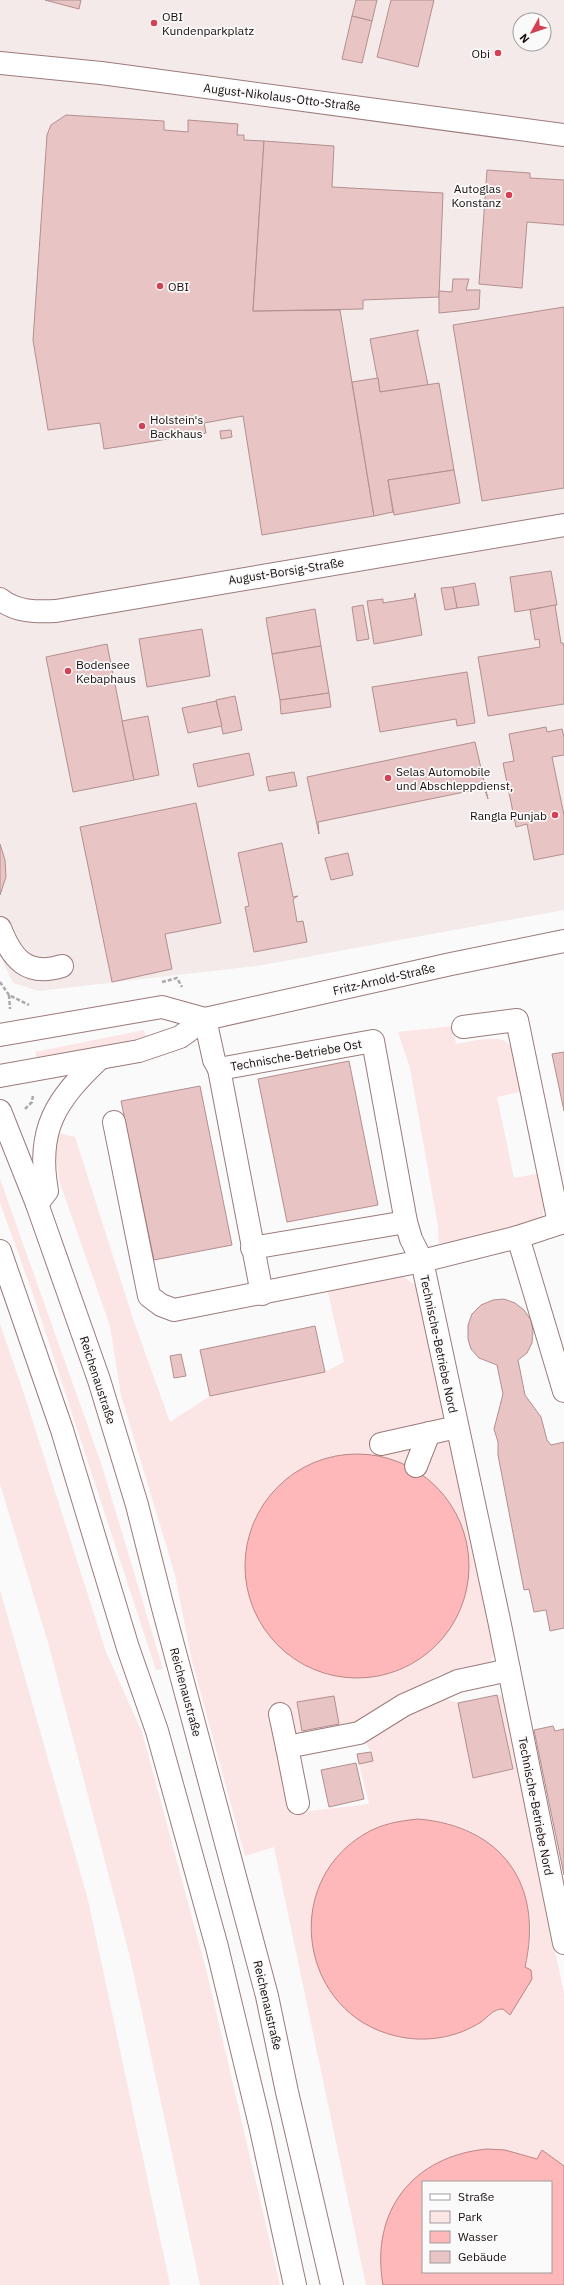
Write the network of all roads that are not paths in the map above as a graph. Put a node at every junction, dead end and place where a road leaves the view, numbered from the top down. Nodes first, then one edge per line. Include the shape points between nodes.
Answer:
1 (0, 63) edge
2 (564, 134) edge
3 (564, 525) edge
4 (4, 602) edge
5 (0, 928) edge
6 (564, 941) edge
7 (62, 966) dead end
8 (205, 1019) junction
9 (463, 1027) dead end
10 (0, 1035) edge
11 (99, 1059) junction
12 (219, 1069) junction
13 (0, 1076) edge
14 (0, 1111) edge
15 (114, 1122) dead end
16 (37, 1204) junction
17 (406, 1222) junction
18 (561, 1223) edge
19 (518, 1237) junction
20 (252, 1248) junction
21 (0, 1251) edge
22 (422, 1261) junction
23 (6, 1275) edge
24 (262, 1294) junction
25 (564, 1391) edge
26 (457, 1427) junction
27 (429, 1434) junction
28 (381, 1444) dead end
29 (416, 1466) dead end
30 (509, 1670) junction
31 (280, 1714) dead end
32 (287, 1747) junction
33 (298, 1804) dead end
34 (564, 1943) edge
35 (294, 2285) edge
36 (332, 2285) edge

1 - 2 main road, August-Nikolaus-Otto-Straße via 101,73
3 - 4 main road, August-Borsig-Straße via 56,611 38,612
5 - 7 main road via 11,951 25,964 43,971
6 - 8 main road, Fritz-Arnold-Straße
8 - 10 main road, Fritz-Arnold-Straße via 162,1007
8 - 11 main road, Fritz-Arnold-Straße via 180,1037 139,1051
8 - 12 main road via 214,1060
9 - 18 main road via 517,1020
11 - 13 main road, Fritz-Arnold-Straße
11 - 16 main road via 66,1094 54,1113 43,1152 47,1191
12 - 17 main road, Technische-Betriebe Ost via 373,1041
12 - 20 main road, Technische-Betriebe Ost
14 - 16 main road, Reichenaustraße
15 - 24 main road via 149,1296 174,1310
16 - 36 main road, Reichenaustraße via 99,1380 137,1505 267,1996
17 - 20 main road
17 - 22 main road, Technische-Betriebe Ost
18 - 19 main road
19 - 22 main road
19 - 25 main road
20 - 24 main road, Technische-Betriebe Ost
21 - 23 main road
22 - 24 main road
22 - 26 main road, Technische-Betriebe Nord
23 - 35 main road via 62,1430 128,1648 157,1731 216,1947 260,2125
26 - 27 main road, Technische-Betriebe Nord
26 - 30 main road, Technische-Betriebe Nord
27 - 28 main road, Technische-Betriebe Nord
27 - 29 main road
30 - 32 main road via 458,1681 404,1705 359,1733
30 - 34 main road, Technische-Betriebe Nord
31 - 32 main road
32 - 33 main road

